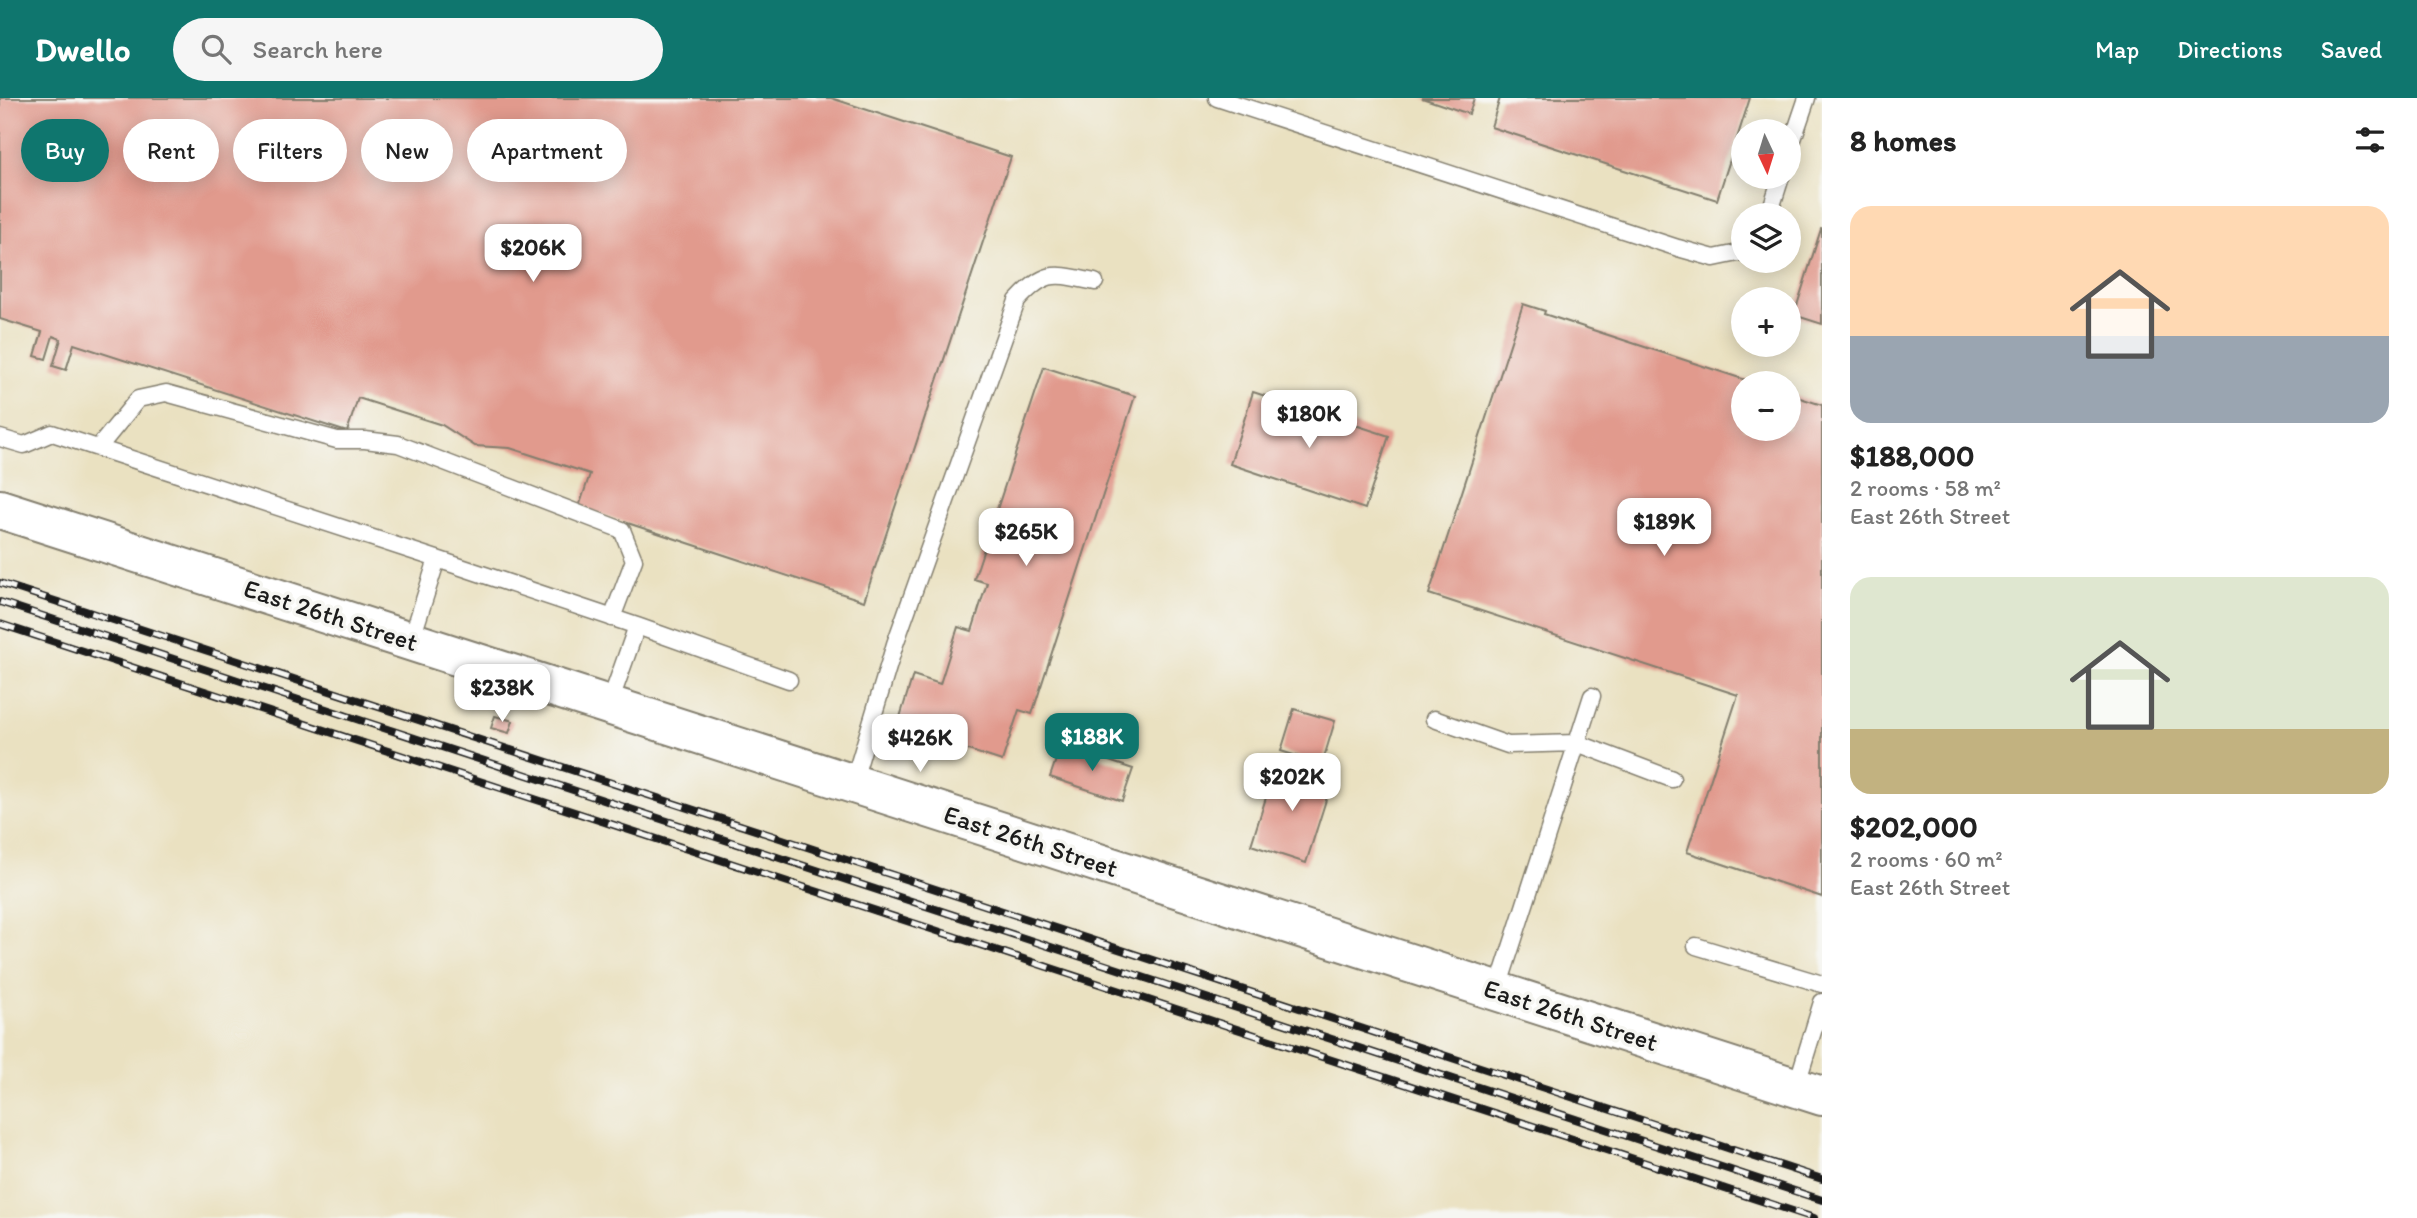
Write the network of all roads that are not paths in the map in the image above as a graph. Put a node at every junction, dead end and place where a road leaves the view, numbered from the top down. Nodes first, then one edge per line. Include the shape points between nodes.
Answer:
1 (1217, 98) edge
2 (1807, 98) edge
3 (1800, 119) edge
4 (1731, 254) edge
5 (1095, 282) dead end
6 (0, 438) edge
7 (98, 448) junction
8 (0, 509) edge
9 (437, 559) junction
10 (612, 618) junction
11 (637, 626) junction
12 (411, 641) junction
13 (789, 680) dead end
14 (1592, 696) dead end
15 (609, 705) junction
16 (1434, 719) dead end
17 (1577, 743) junction
18 (1672, 779) dead end
19 (853, 783) junction
20 (1696, 946) dead end
21 (1822, 984) edge
22 (1497, 991) junction
23 (1822, 1002) edge
24 (1809, 1091) edge

1 - 4 lane via 1678,248 1714,258
2 - 3 lane
5 - 19 lane via 1052,273 1033,283 1017,301 895,644
6 - 7 lane via 24,445 52,433
7 - 9 lane
7 - 10 lane via 138,399 166,393 337,440 398,444 622,530 634,560
8 - 12 street, East 26th Street
9 - 10 lane
9 - 12 lane
10 - 11 lane
11 - 13 lane
11 - 15 lane
12 - 15 street, East 26th Street
14 - 17 lane
15 - 19 street, East 26th Street
16 - 17 lane via 1508,745
17 - 18 lane
17 - 22 lane
19 - 22 street, East 26th Street
20 - 21 lane
22 - 24 street, East 26th Street
23 - 24 lane

